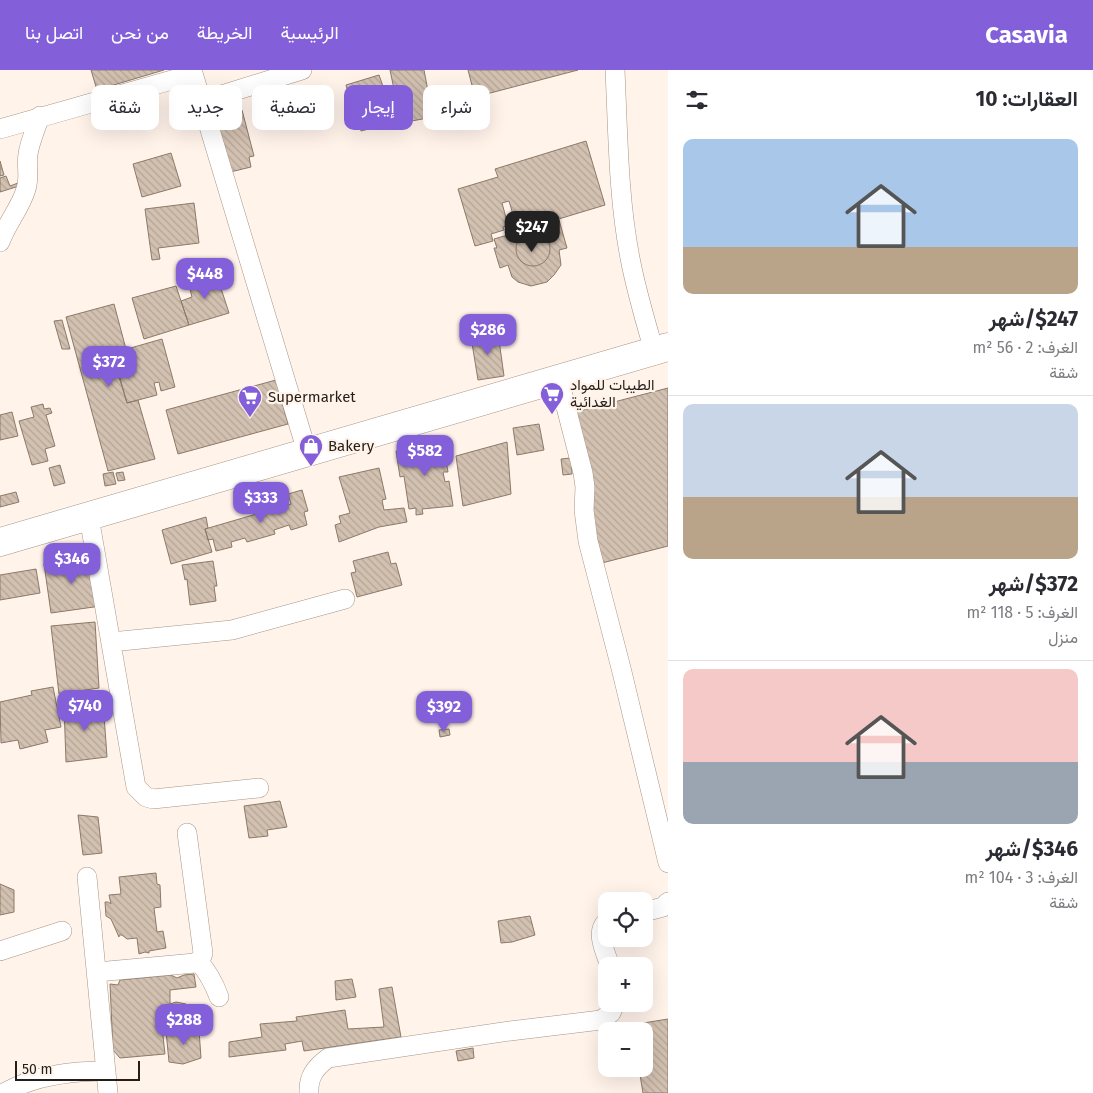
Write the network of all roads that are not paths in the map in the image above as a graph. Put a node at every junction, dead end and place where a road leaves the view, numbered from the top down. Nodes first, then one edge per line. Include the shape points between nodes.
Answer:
1 (302, 70) edge
2 (615, 70) edge
3 (193, 72) edge
4 (197, 85) edge
5 (242, 89) edge
6 (40, 116) junction
7 (0, 129) edge
8 (211, 130) edge
9 (19, 204) junction
10 (0, 208) edge
11 (0, 242) edge
12 (661, 349) edge
13 (559, 380) junction
14 (308, 452) junction
15 (89, 516) junction
16 (0, 542) edge
17 (345, 599) dead end
18 (111, 642) junction
19 (259, 788) dead end
20 (187, 833) dead end
21 (668, 863) edge
22 (87, 876) dead end
23 (668, 902) edge
24 (653, 910) edge
25 (62, 931) dead end
26 (0, 951) edge
27 (198, 961) junction
28 (97, 972) junction
29 (218, 997) dead end
30 (612, 1012) edge
31 (106, 1071) junction
32 (4, 1093) edge
33 (108, 1093) edge
34 (309, 1093) edge

1 - 5 street
2 - 12 street via 623,209 630,257 641,306
3 - 4 street
3 - 6 street
6 - 7 street
6 - 9 street via 29,147 26,191
8 - 14 street
9 - 10 street
9 - 11 street
12 - 13 street
13 - 14 street
13 - 21 street via 584,474 588,541
14 - 15 street
15 - 16 street
15 - 18 street
17 - 18 street via 232,630
18 - 19 street via 134,780 140,792 146,797 160,799
20 - 27 street via 203,952
22 - 28 street
23 - 24 street
25 - 26 street
27 - 28 street
27 - 29 street via 211,978
28 - 31 street
30 - 34 street via 601,1020 328,1058 311,1075
31 - 32 street via 76,1072 33,1080
31 - 33 street

